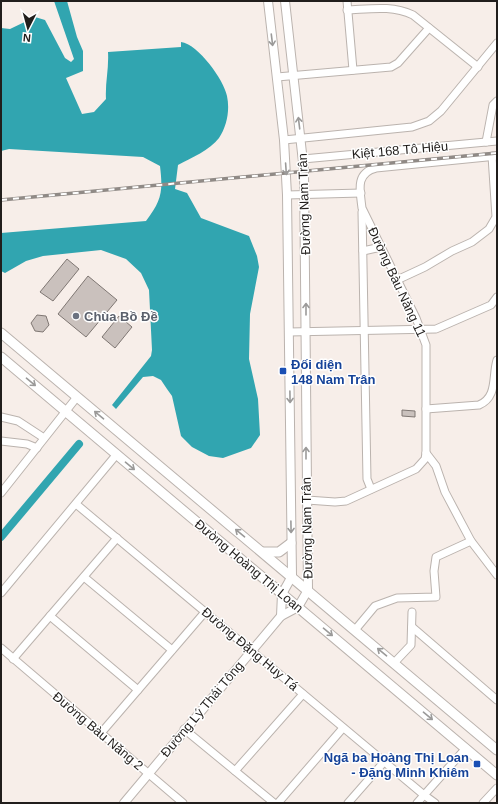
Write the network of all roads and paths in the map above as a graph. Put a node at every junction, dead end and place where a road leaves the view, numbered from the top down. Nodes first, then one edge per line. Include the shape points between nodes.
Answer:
1 (268, 1) edge
2 (285, 1) edge
3 (346, 1) edge
4 (348, 10) junction
5 (429, 28) junction
6 (497, 44) edge
7 (478, 67) junction
8 (353, 70) junction
9 (293, 76) junction
10 (277, 77) junction
11 (497, 101) edge
12 (300, 138) junction
13 (284, 140) junction
14 (497, 141) edge
15 (486, 142) junction
16 (495, 156) edge
17 (303, 158) junction
18 (360, 193) junction
19 (305, 194) junction
20 (287, 195) junction
21 (362, 208) junction
22 (497, 217) edge
23 (381, 248) junction
24 (363, 251) junction
25 (397, 280) junction
26 (497, 298) edge
27 (421, 330) junction
28 (366, 331) junction
29 (289, 332) junction
30 (306, 332) junction
31 (1, 333) edge
32 (1, 357) edge
33 (497, 360) edge
34 (77, 397) junction
35 (494, 397) edge
36 (426, 409) junction
37 (66, 411) junction
38 (1, 417) edge
39 (44, 438) junction
40 (1, 441) edge
41 (37, 448) junction
42 (426, 453) junction
43 (117, 454) junction
44 (371, 489) junction
45 (1, 493) edge
46 (307, 500) junction
47 (76, 504) junction
48 (117, 538) junction
49 (471, 541) junction
50 (291, 543) junction
51 (263, 552) junction
52 (497, 575) edge
53 (292, 576) junction
54 (84, 577) junction
55 (308, 590) junction
56 (1, 594) edge
57 (282, 594) junction
58 (298, 607) junction
59 (205, 612) junction
60 (412, 612) dead end
61 (50, 616) junction
62 (281, 616) junction
63 (412, 627) junction
64 (355, 630) junction
65 (1, 648) edge
66 (172, 650) junction
67 (251, 651) junction
68 (13, 658) junction
69 (394, 663) junction
70 (138, 690) junction
71 (303, 694) junction
72 (497, 700) edge
73 (343, 728) junction
74 (184, 729) junction
75 (101, 734) junction
76 (466, 748) junction
77 (497, 750) edge
78 (384, 762) junction
79 (235, 771) junction
80 (148, 773) junction
81 (497, 775) edge
82 (497, 788) edge
83 (424, 795) junction
84 (124, 803) edge
85 (183, 803) edge
86 (274, 803) edge
87 (278, 803) edge
88 (348, 803) edge
89 (417, 803) edge
90 (435, 803) edge
91 (483, 803) edge

1 -> 10 street, Đường Nam Trân
2 - 9 street, Đường Nam Trân
3 - 4 street
4 - 5 street via 402,10
4 - 8 street
5 - 7 street
5 - 8 street via 398,63 391,67
6 - 7 street
7 - 12 street via 429,122 412,127
8 - 9 street
9 - 10 street
12 -> 9 street, Đường Nam Trân
10 - 13 street, Đường Nam Trân
11 - 15 street via 493,105
12 - 13 street
12 - 17 street, Đường Nam Trân
13 -> 20 street, Đường Nam Trân
14 - 15 street, Kiệt 168 Tô Hiệu
15 - 17 street, Kiệt 168 Tô Hiệu
16 - 18 street via 368,170 361,180
16 - 22 street
17 - 19 street, Đường Nam Trân
18 - 19 street
18 - 21 street, Đường Bàu Năng 11
19 - 20 street
30 -> 19 street, Đường Nam Trân
20 - 29 street, Đường Nam Trân
21 - 23 street, Đường Bàu Năng 11
21 - 24 street
22 - 25 street via 478,239
23 - 24 street
23 - 25 street, Đường Bàu Năng 11
24 - 28 street
25 - 27 street, Đường Bàu Năng 11
26 - 27 street via 491,305 436,329
27 - 28 street
27 - 36 street, Đường Bàu Năng 11 via 426,345
28 - 30 street
28 - 44 street via 367,480
29 - 30 street
29 -> 50 street, Đường Nam Trân
46 -> 30 street, Đường Nam Trân
31 - 34 main road, Đường Hoàng Thị Loan
32 -> 37 main road, Đường Hoàng Thị Loan
33 - 35 street
34 - 37 street
51 -> 34 main road, Đường Hoàng Thị Loan
35 - 36 street via 478,405
36 - 42 street, Đường Bàu Năng 11
37 - 39 street
37 - 43 main road, Đường Hoàng Thị Loan
38 - 39 street via 18,420
39 - 41 street
40 - 41 street via 27,444
41 - 45 street
42 - 44 street via 425,459 416,469
42 - 49 street via 436,466
43 - 47 street
43 -> 57 main road, Đường Hoàng Thị Loan
44 - 46 street via 335,502
46 - 55 street, Đường Nam Trân
47 - 48 street, Đường Đặng Huy Tá
47 - 56 street
48 - 54 street
48 - 59 street, Đường Đặng Huy Tá
49 - 52 street
49 - 64 street via 436,557 436,597 397,598 375,606
50 - 51 main road via 279,552
50 - 53 street, Đường Nam Trân
51 - 53 main road, Đường Hoàng Thị Loan
53 - 55 main road, Đường Hoàng Thị Loan
53 - 57 street, Đường Nam Trân
54 - 61 street
54 - 66 street
55 - 58 street, Đường Nam Trân
55 - 64 main road, Đường Hoàng Thị Loan
57 - 58 main road, Đường Hoàng Thị Loan
57 - 62 street, Đường Nam Trân
58 - 62 street
58 -> 76 main road, Đường Hoàng Thị Loan
59 - 66 street
59 - 67 street, Đường Đặng Huy Tá
60 - 63 street
61 - 68 street
61 - 70 street
62 - 67 street, Đường Lý Thái Tông
63 - 69 street via 411,645
63 - 72 street
69 -> 64 main road, Đường Hoàng Thị Loan
65 - 68 street, Đường Bàu Năng 2
66 - 70 street
67 - 71 street, Đường Đặng Huy Tá
67 - 74 street, Đường Lý Thái Tông
68 - 75 street, Đường Bàu Năng 2
69 - 77 main road, Đường Hoàng Thị Loan
70 - 75 street
71 - 73 street, Đường Đặng Huy Tá
71 - 79 street
73 - 78 street, Đường Đặng Huy Tá
73 - 87 street
74 - 79 street
74 - 80 street, Đường Lý Thái Tông
75 - 80 street, Đường Bàu Năng 2
76 - 81 main road, Đường Hoàng Thị Loan
76 - 83 street
78 - 83 street, Đường Đặng Huy Tá
78 - 88 street
79 - 86 street
80 - 84 street, Đường Lý Thái Tông
80 - 85 street, Đường Bàu Năng 2
82 - 91 street
83 - 89 street
83 - 90 street, Đường Đặng Huy Tá

